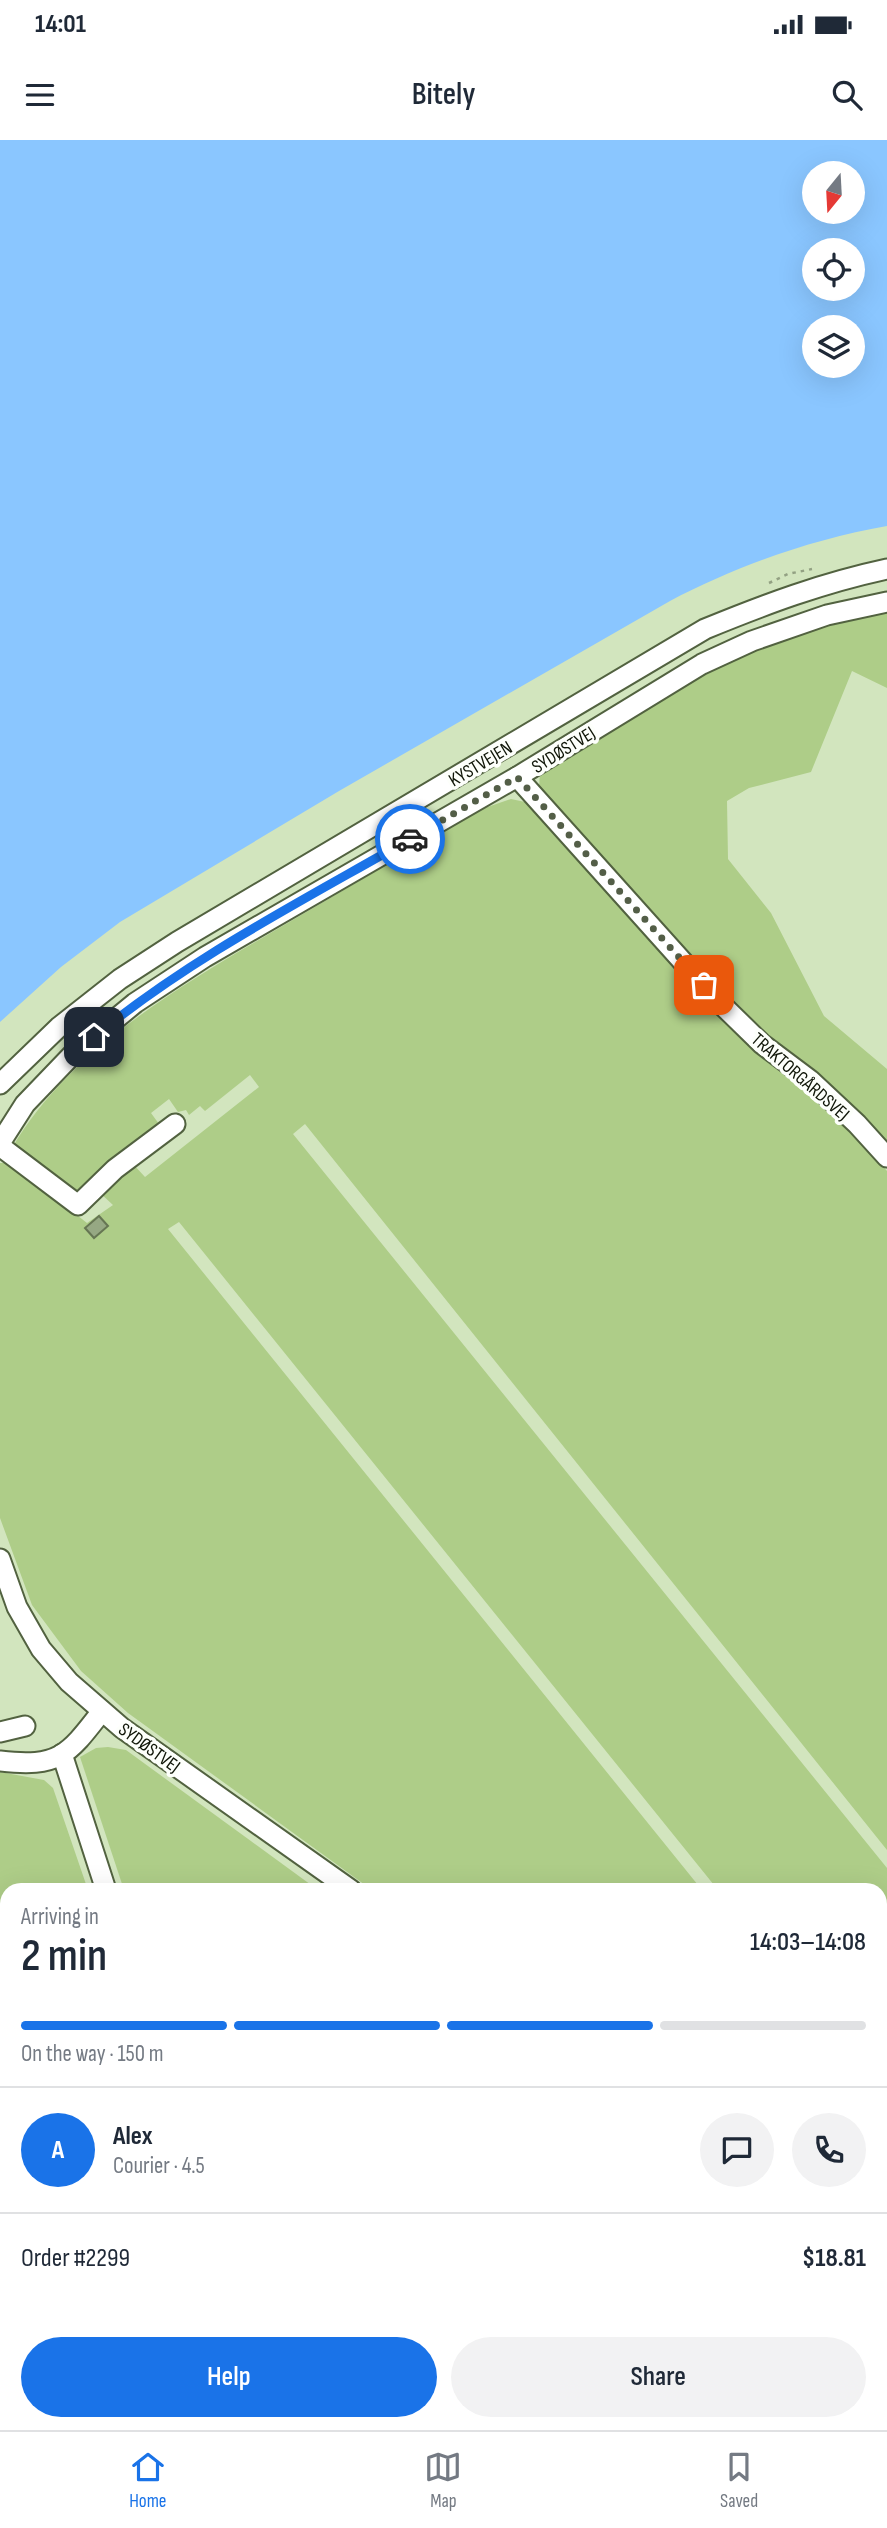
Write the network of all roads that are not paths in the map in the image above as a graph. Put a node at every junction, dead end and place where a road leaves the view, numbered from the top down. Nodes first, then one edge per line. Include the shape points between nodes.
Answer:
1 (887, 569) edge
2 (887, 603) edge
3 (517, 777) junction
4 (0, 1084) edge
5 (175, 1125) dead end
6 (0, 1144) edge
7 (887, 1157) edge
8 (0, 1559) edge
9 (8, 1610) edge
10 (102, 1711) junction
11 (25, 1726) dead end
12 (0, 1732) edge
13 (62, 1754) junction
14 (0, 1761) edge
15 (104, 1883) edge
16 (341, 1883) edge

1 - 4 street, KYSTVEJEN via 787,595 705,629 177,942 59,1027
2 - 3 street, SYDØSTVEJ via 827,615 752,640 714,658
3 - 6 street, SYDØSTVEJ via 205,957 135,1003 74,1054 25,1104
3 - 7 street, TRAKTORGÅRDSVEJ via 719,1002 762,1044 810,1080
5 - 6 street via 115,1169 78,1205
8 - 9 street, SYDØSTVEJ
9 - 10 street, SYDØSTVEJ via 69,1682
10 - 13 street via 79,1741
10 - 16 street, SYDØSTVEJ
11 - 12 street
13 - 14 street via 32,1765
13 - 15 street

